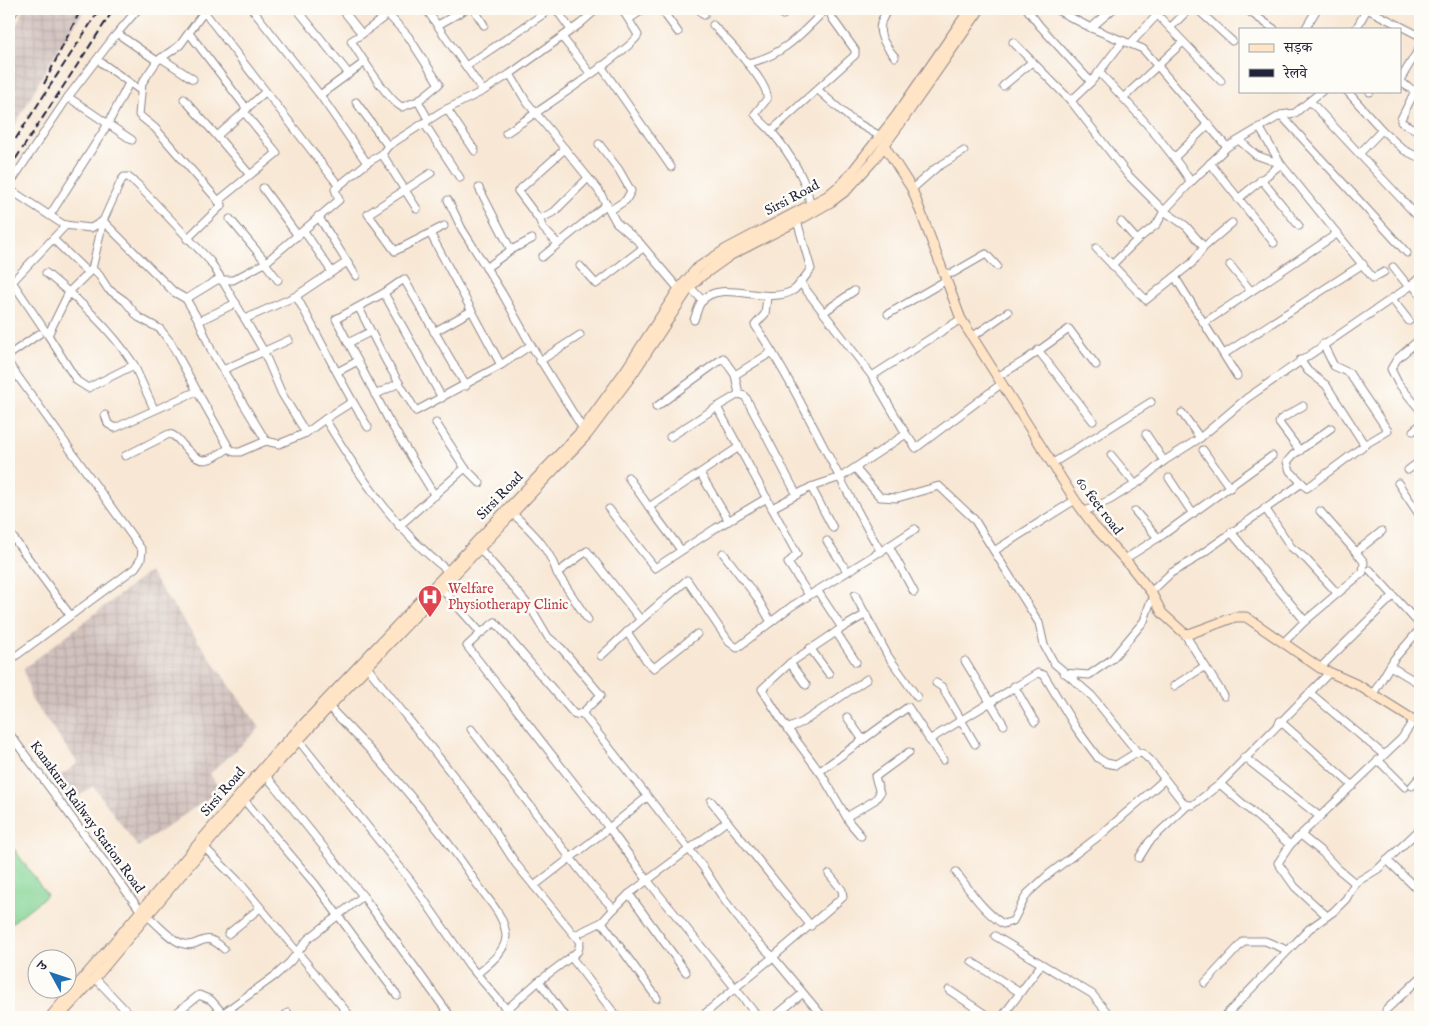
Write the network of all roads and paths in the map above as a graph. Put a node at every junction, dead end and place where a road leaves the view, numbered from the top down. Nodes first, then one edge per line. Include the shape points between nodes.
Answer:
1 (15, 9) edge
2 (138, 9) edge
3 (252, 9) edge
4 (297, 9) edge
5 (342, 9) edge
6 (395, 9) edge
7 (426, 9) edge
8 (466, 9) edge
9 (474, 9) edge
10 (551, 9) edge
11 (556, 9) edge
12 (598, 9) edge
13 (622, 9) edge
14 (644, 9) edge
15 (661, 9) edge
16 (828, 9) edge
17 (889, 9) edge
18 (970, 9) edge
19 (980, 9) edge
20 (1027, 9) edge
21 (1055, 9) edge
22 (1113, 9) edge
23 (1189, 9) edge
24 (1197, 9) edge
25 (1246, 9) edge
26 (1317, 9) edge
27 (1367, 9) edge
28 (206, 11) edge
29 (385, 12) edge
30 (1154, 12) edge
31 (629, 19) junction
32 (9, 20) edge
33 (438, 25) junction
34 (484, 25) dead end
35 (713, 25) dead end
36 (1090, 28) junction
37 (1170, 28) junction
38 (1273, 28) edge
39 (1306, 28) edge
40 (1357, 28) edge
41 (571, 30) junction
42 (678, 32) dead end
43 (189, 33) junction
44 (362, 34) junction
45 (121, 36) dead end
46 (1420, 36) edge
47 (562, 37) junction
48 (1232, 41) dead end
49 (1013, 42) dead end
50 (1127, 42) junction
51 (1183, 42) junction
52 (1420, 46) edge
53 (895, 57) dead end
54 (159, 60) junction
55 (365, 62) junction
56 (1032, 62) junction
57 (102, 63) dead end
58 (747, 63) junction
59 (466, 66) junction
60 (601, 66) junction
61 (1158, 67) junction
62 (1099, 72) junction
63 (590, 73) junction
64 (349, 74) junction
65 (510, 74) junction
66 (1402, 78) edge
67 (193, 79) dead end
68 (1221, 81) dead end
69 (129, 82) junction
70 (1091, 82) junction
71 (1402, 82) edge
72 (1003, 86) dead end
73 (140, 90) junction
74 (818, 90) junction
75 (483, 91) junction
76 (265, 92) junction
77 (1321, 92) edge
78 (1348, 92) edge
79 (1418, 92) edge
80 (320, 95) junction
81 (68, 97) junction
82 (1123, 98) junction
83 (184, 99) dead end
84 (418, 101) junction
85 (1310, 101) junction
86 (356, 102) dead end
87 (1071, 102) junction
88 (447, 109) junction
89 (245, 110) junction
90 (536, 113) junction
91 (1281, 115) junction
92 (426, 121) junction
93 (108, 124) junction
94 (1209, 124) junction
95 (1259, 127) junction
96 (1382, 130) junction
97 (771, 132) junction
98 (1420, 132) edge
99 (506, 133) dead end
100 (216, 136) junction
101 (132, 140) dead end
102 (882, 141) junction
103 (1240, 142) junction
104 (599, 144) dead end
105 (388, 146) junction
106 (1227, 147) junction
107 (565, 150) junction
108 (475, 151) dead end
109 (964, 151) dead end
110 (1360, 153) junction
111 (382, 154) junction
112 (1175, 157) junction
113 (1420, 158) edge
114 (367, 163) junction
115 (1210, 163) junction
116 (1281, 164) junction
117 (671, 167) dead end
118 (431, 173) dead end
119 (250, 175) junction
120 (460, 178) dead end
121 (588, 178) junction
122 (1261, 179) junction
123 (1190, 182) junction
124 (9, 185) edge
125 (338, 186) junction
126 (263, 188) dead end
127 (479, 188) dead end
128 (9, 189) edge
129 (405, 189) junction
130 (912, 189) junction
131 (1238, 199) junction
132 (448, 200) dead end
133 (218, 201) junction
134 (810, 205) junction
135 (609, 207) junction
136 (417, 210) dead end
137 (1164, 211) junction
138 (808, 214) junction
139 (50, 215) junction
140 (318, 216) junction
141 (230, 219) dead end
142 (539, 219) junction
143 (1420, 219) edge
144 (103, 221) junction
145 (797, 221) junction
146 (1121, 222) dead end
147 (1232, 223) dead end
148 (66, 225) junction
149 (444, 226) dead end
150 (1299, 226) dead end
151 (301, 233) junction
152 (430, 233) junction
153 (1338, 233) junction
154 (187, 238) junction
155 (53, 239) junction
156 (532, 239) dead end
157 (1137, 240) junction
158 (558, 244) junction
159 (1274, 244) dead end
160 (1204, 247) junction
161 (643, 248) junction
162 (1096, 248) dead end
163 (511, 250) junction
164 (1406, 253) dead end
165 (542, 257) dead end
166 (265, 262) junction
167 (347, 262) junction
168 (1362, 264) junction
169 (1230, 265) dead end
170 (580, 266) dead end
171 (997, 266) dead end
172 (1112, 266) junction
173 (1393, 267) dead end
174 (486, 268) junction
175 (90, 271) junction
176 (332, 272) junction
177 (1384, 272) dead end
178 (46, 273) dead end
179 (356, 276) dead end
180 (1175, 276) junction
181 (1420, 277) edge
182 (944, 278) junction
183 (11, 279) edge
184 (222, 280) junction
185 (278, 280) dead end
186 (800, 282) junction
187 (1411, 286) junction
188 (690, 287) junction
189 (854, 291) dead end
190 (1251, 291) junction
191 (69, 292) junction
192 (681, 293) junction
193 (384, 294) junction
194 (1420, 295) edge
195 (296, 296) junction
196 (767, 297) junction
197 (186, 299) junction
198 (1392, 299) junction
199 (703, 301) junction
200 (236, 303) junction
201 (359, 308) junction
202 (471, 310) junction
203 (824, 312) junction
204 (1008, 312) dead end
205 (888, 314) dead end
206 (245, 319) junction
207 (961, 319) junction
208 (199, 320) junction
209 (694, 320) dead end
210 (1409, 320) dead end
211 (1204, 323) junction
212 (370, 332) junction
213 (434, 332) junction
214 (39, 334) dead end
215 (580, 334) dead end
216 (48, 335) junction
217 (972, 337) junction
218 (289, 340) dead end
219 (1420, 340) edge
220 (348, 343) junction
221 (1323, 344) junction
222 (530, 345) junction
223 (263, 350) junction
224 (1038, 350) junction
225 (772, 352) junction
226 (1224, 354) junction
227 (9, 356) edge
228 (1300, 360) junction
229 (358, 361) junction
230 (540, 361) junction
231 (9, 364) edge
232 (134, 365) junction
233 (501, 365) junction
234 (1096, 365) dead end
235 (223, 370) junction
236 (337, 372) junction
237 (735, 375) junction
238 (872, 376) junction
239 (1237, 376) dead end
240 (999, 380) junction
241 (399, 383) junction
242 (466, 386) junction
243 (197, 391) junction
244 (739, 394) junction
245 (375, 396) junction
246 (442, 398) junction
247 (352, 402) junction
248 (1151, 402) dead end
249 (1303, 406) dead end
250 (656, 407) dead end
251 (717, 407) junction
252 (154, 409) junction
253 (1420, 410) edge
254 (1182, 412) dead end
255 (105, 415) dead end
256 (326, 419) junction
257 (1093, 421) dead end
258 (436, 423) dead end
259 (1420, 425) edge
260 (368, 427) dead end
261 (1331, 428) dead end
262 (583, 429) junction
263 (1413, 430) dead end
264 (306, 433) junction
265 (906, 434) junction
266 (1146, 434) dead end
267 (670, 438) dead end
268 (1200, 438) junction
269 (266, 441) junction
270 (1366, 444) junction
271 (739, 446) junction
272 (229, 448) junction
273 (1203, 450) dead end
274 (1300, 450) junction
275 (1111, 455) dead end
276 (125, 456) dead end
277 (1272, 456) dead end
278 (1164, 461) junction
279 (1420, 461) edge
280 (1053, 463) junction
281 (465, 468) junction
282 (855, 468) junction
283 (1408, 470) dead end
284 (700, 473) junction
285 (628, 477) dead end
286 (841, 477) junction
287 (1169, 478) dead end
288 (480, 483) dead end
289 (1302, 483) junction
290 (1398, 483) dead end
291 (1135, 484) junction
292 (811, 487) junction
293 (1230, 488) junction
294 (798, 495) junction
295 (435, 496) junction
296 (767, 498) junction
297 (1075, 500) junction
298 (649, 508) junction
299 (772, 508) junction
300 (1265, 508) junction
301 (609, 509) dead end
302 (1135, 511) dead end
303 (1320, 511) dead end
304 (1083, 512) junction
305 (513, 514) junction
306 (1193, 514) junction
307 (1420, 516) edge
308 (729, 521) junction
309 (399, 526) junction
310 (833, 528) dead end
311 (915, 529) dead end
312 (1382, 531) dead end
313 (9, 532) edge
314 (1231, 532) junction
315 (1158, 538) junction
316 (827, 542) dead end
317 (889, 546) junction
318 (479, 548) junction
319 (681, 550) junction
320 (994, 551) junction
321 (881, 552) junction
322 (1356, 552) junction
323 (723, 553) dead end
324 (1124, 559) junction
325 (447, 570) junction
326 (1370, 570) dead end
327 (847, 571) junction
328 (557, 573) junction
329 (442, 588) junction
330 (817, 590) junction
331 (914, 592) dead end
332 (1337, 593) junction
333 (809, 595) junction
334 (855, 595) dead end
335 (1153, 596) junction
336 (1393, 596) junction
337 (866, 614) junction
338 (70, 615) junction
339 (640, 619) junction
340 (588, 620) dead end
341 (1305, 621) junction
342 (771, 622) junction
343 (1420, 625) edge
344 (839, 630) junction
345 (628, 632) junction
346 (1184, 632) junction
347 (481, 633) junction
348 (1419, 633) edge
349 (697, 634) dead end
350 (1283, 643) junction
351 (810, 648) junction
352 (601, 656) dead end
353 (9, 661) edge
354 (966, 661) dead end
355 (856, 662) dead end
356 (790, 663) junction
357 (1205, 666) junction
358 (1390, 666) junction
359 (368, 668) junction
360 (1320, 668) junction
361 (1329, 672) junction
362 (1064, 673) junction
363 (829, 674) dead end
364 (867, 679) dead end
365 (936, 683) dead end
366 (1420, 684) edge
367 (806, 686) dead end
368 (1014, 686) junction
369 (1174, 686) dead end
370 (1310, 693) junction
371 (1373, 694) junction
372 (1224, 696) dead end
373 (918, 697) dead end
374 (989, 702) junction
375 (329, 707) junction
376 (582, 713) junction
377 (847, 717) dead end
378 (961, 720) junction
379 (1035, 722) dead end
380 (1280, 722) junction
381 (1416, 723) edge
382 (1004, 725) dead end
383 (470, 729) dead end
384 (787, 729) junction
385 (9, 732) edge
386 (863, 740) junction
387 (929, 740) junction
388 (299, 741) junction
389 (975, 744) dead end
390 (909, 752) dead end
391 (1138, 752) junction
392 (1384, 755) junction
393 (1244, 757) junction
394 (943, 760) dead end
395 (1378, 760) junction
396 (820, 771) junction
397 (264, 773) junction
398 (1420, 777) edge
399 (1164, 780) junction
400 (1220, 784) junction
401 (1353, 786) junction
402 (646, 798) junction
403 (244, 800) junction
404 (711, 801) dead end
405 (1188, 805) junction
406 (848, 816) junction
407 (1319, 816) junction
408 (727, 821) junction
409 (609, 828) junction
410 (1420, 829) edge
411 (1301, 835) junction
412 (861, 836) dead end
413 (1290, 845) junction
414 (204, 847) junction
415 (688, 850) junction
416 (571, 858) junction
417 (1139, 858) dead end
418 (1387, 860) junction
419 (956, 872) dead end
420 (829, 874) dead end
421 (648, 881) junction
422 (1355, 883) junction
423 (534, 886) junction
424 (1420, 892) edge
425 (629, 894) junction
426 (363, 896) junction
427 (260, 908) junction
428 (614, 909) junction
429 (144, 912) junction
430 (338, 916) junction
431 (1327, 916) junction
432 (602, 922) junction
433 (811, 926) junction
434 (228, 934) dead end
435 (574, 935) junction
436 (995, 936) dead end
437 (224, 948) dead end
438 (1287, 950) junction
439 (297, 953) junction
440 (572, 957) junction
441 (773, 957) junction
442 (972, 962) dead end
443 (1040, 965) junction
444 (686, 972) dead end
445 (477, 974) junction
446 (95, 978) junction
447 (1420, 978) edge
448 (539, 981) junction
449 (1205, 983) dead end
450 (735, 988) junction
451 (950, 990) dead end
452 (1019, 992) junction
453 (802, 994) junction
454 (397, 995) dead end
455 (657, 998) dead end
456 (507, 1009) junction
457 (1386, 1010) dead end
458 (223, 1016) edge
459 (50, 1017) edge
460 (59, 1017) edge
461 (132, 1017) edge
462 (171, 1017) edge
463 (351, 1017) edge
464 (451, 1017) edge
465 (513, 1017) edge
466 (566, 1017) edge
467 (617, 1017) edge
468 (701, 1017) edge
469 (758, 1017) edge
470 (774, 1017) edge
471 (823, 1017) edge
472 (989, 1017) edge
473 (1002, 1017) edge
474 (1111, 1017) edge
475 (1224, 1017) edge

1 - 32 street
2 - 81 street
3 - 80 street
4 - 64 street
5 - 44 street
6 - 29 street
7 - 33 street
8 - 33 street
9 - 34 street
10 - 59 street
11 - 41 street
12 - 41 street
13 - 31 street
14 - 31 street
15 - 42 street
16 - 58 street via 772,57
16 - 74 street via 855,50 855,55
17 - 53 street via 883,16 879,32
18 - 102 main road, Sirsi Road
19 - 102 main road, Sirsi Road
20 - 70 street
21 - 36 street
22 - 36 street
23 - 37 street
24 - 48 street
25 - 38 street
26 - 39 street
27 - 40 street
27 - 46 street
28 - 43 street
28 - 76 street
29 - 44 street
29 - 84 street via 408,36 439,84
30 - 37 street
30 - 50 street
31 - 60 street via 637,31 637,39
33 - 59 street
35 - 58 street
36 - 50 street
37 - 51 street
41 - 47 street
43 - 54 street via 180,45
43 - 89 street
44 - 55 street via 351,41
45 - 54 street
47 - 63 street
47 - 65 street
49 - 56 street
50 - 61 street via 1143,48
50 - 62 street
51 - 61 street
51 - 68 street
52 - 66 street
54 - 67 street
54 - 73 street
55 - 64 street
55 - 84 street via 397,105 402,107
56 - 72 street
56 - 87 street
57 - 69 street
58 - 97 street via 768,95 755,114
59 - 75 street
60 - 63 street
60 - 117 street
61 - 82 street
61 - 94 street
62 - 70 street
62 - 82 street
63 - 90 street
64 - 80 street
65 - 75 street
65 - 90 street
69 - 73 street
69 - 93 street
70 - 87 street
71 - 79 street
73 - 133 street via 139,115 155,128
74 - 97 street
74 - 102 street
75 - 88 street
76 - 89 street
76 - 125 street
77 - 85 street
78 - 96 street
79 - 98 street via 1401,122
80 - 114 street
81 - 93 street
81 - 124 street
82 - 112 street
83 - 100 street
84 - 92 street
85 - 91 street via 1295,113
85 - 110 street
86 - 105 street
87 - 137 street via 1128,175
88 - 92 street
88 - 108 street
89 - 100 street
89 - 119 street via 277,153
90 - 99 street
90 - 107 street
91 - 95 street
91 - 164 street
92 - 105 street
92 - 120 street
93 - 101 street
93 - 139 street
94 - 106 street
94 - 112 street
95 - 103 street
95 - 116 street
96 - 110 street
96 - 113 street via 1404,150
97 - 134 street via 803,179
100 - 119 street
102 - 130 main road, 60 feet road
102 - 134 main road, Sirsi Road via 844,182
102 - 138 main road, Sirsi Road via 847,190
103 - 106 street
103 - 116 street via 1256,155
104 - 135 street via 631,191 626,200
105 - 111 street
106 - 115 street
107 - 121 street
107 - 142 street via 518,191
109 - 130 street via 940,165
110 - 143 street
111 - 114 street
111 - 129 street
112 - 123 street
114 - 125 street
115 - 123 street
115 - 131 street
116 - 122 street
116 - 153 street
118 - 129 street
119 - 133 street
121 - 135 street
121 - 142 street via 554,212
122 - 131 street
122 - 150 street
123 - 137 street
125 - 140 street via 335,191 339,200
126 - 151 street
127 - 163 street
128 - 139 street
129 - 136 street
129 - 152 street via 368,214 395,251
130 - 182 main road, 60 feet road
131 - 159 street
132 - 174 street
133 - 154 street via 222,205
134 - 138 street
134 - 192 main road, Sirsi Road via 697,268
135 - 158 street
135 - 161 street via 616,222
137 - 157 street via 1157,224
137 - 160 street via 1186,226
138 - 145 main road, Sirsi Road
139 - 148 street
140 - 151 street
140 - 167 street
141 - 166 street
142 - 158 street
144 - 148 street via 91,228
144 - 154 street via 121,181 128,176
144 - 175 street
144 - 197 street via 174,292
145 - 186 street via 811,269
145 - 188 main road, Sirsi Road via 731,255
146 - 157 street
147 - 160 street
148 - 155 street
149 - 152 street
151 - 166 street
151 - 176 street
152 - 202 street
153 - 168 street
153 - 190 street
154 - 184 street via 210,261
155 - 175 street
155 - 183 street
156 - 163 street
157 - 172 street
158 - 165 street
160 - 180 street via 1192,263
161 - 170 street via 596,284
161 - 192 street
162 - 172 street
163 - 174 street
166 - 184 street via 233,280
166 - 185 street
167 - 176 street
167 - 179 street
168 - 177 street via 1373,278
168 - 226 street
169 - 190 street
171 - 182 street via 986,254
172 - 180 street via 1146,300
173 - 187 street
174 - 222 street
175 - 191 street
175 - 243 street via 99,275 108,289 125,301 138,317 160,329
176 - 195 street
178 - 191 street
180 - 211 street
181 - 187 street
182 - 205 street
182 - 207 main road, 60 feet road
183 - 216 street
184 - 197 street
184 - 200 street
186 - 196 street via 794,290
186 - 203 street
187 - 194 street
187 - 198 street
188 - 192 main road, Sirsi Road
188 - 199 street
189 - 203 street
190 - 211 street
191 - 216 street
191 - 232 street via 113,337
192 - 262 main road, Sirsi Road
192 - 305 main road, Sirsi Road via 632,375 601,418
193 - 201 street
193 - 213 street via 404,279
193 - 246 street
195 - 206 street
195 - 236 street
196 - 199 street via 743,292 710,295
196 - 225 street via 765,314 755,325
197 - 208 street
198 - 210 street
198 - 221 street
199 - 209 street
200 - 206 street
200 - 208 street
201 - 212 street
201 - 220 street via 336,319
202 - 213 street
202 - 233 street
203 - 238 street
204 - 217 street
206 - 223 street
207 - 217 main road, 60 feet road
207 - 238 street
208 - 235 street
211 - 226 street
212 - 220 street
212 - 241 street
213 - 242 street
214 - 227 street
215 - 230 street
216 - 232 street via 77,381 88,388
217 - 240 main road, 60 feet road
218 - 223 street
219 - 253 street via 1397,359 1391,369
220 - 229 street
221 - 228 street
221 - 270 street via 1334,366 1349,373 1388,431
222 - 230 street
222 - 233 street
223 - 235 street
223 - 264 street via 282,394
224 - 234 street via 1069,329
224 - 240 street
224 - 257 street
225 - 237 street
225 - 286 street
226 - 239 street
228 - 268 street via 1247,398
228 - 270 street via 1326,385
229 - 236 street
229 - 245 street
230 - 262 street
231 - 338 street via 142,550 135,568
232 - 252 street
233 - 242 street
235 - 269 street
236 - 247 street
237 - 244 street
237 - 250 street via 723,358
238 - 265 street
240 - 265 street via 916,448
240 - 280 main road, 60 feet road
241 - 245 street
241 - 246 street via 416,411
242 - 246 street
243 - 252 street
243 - 272 street
244 - 251 street
244 - 294 street via 745,396
245 - 295 street
247 - 256 street
247 - 260 street
248 - 280 street
249 - 274 street via 1279,423
251 - 267 street
251 - 271 street
252 - 255 street via 115,428 108,424
254 - 268 street
256 - 264 street
256 - 309 street via 353,465
258 - 281 street
259 - 263 street
261 - 274 street
262 - 325 main road, Sirsi Road
264 - 269 street via 280,444
265 - 282 street
266 - 278 street
268 - 278 street
269 - 272 street via 240,452
270 - 289 street via 1307,488
271 - 284 street
271 - 296 street
272 - 276 street via 204,461 169,434
273 - 293 street
274 - 289 street via 1287,462 1290,471
275 - 291 street
277 - 293 street
278 - 291 street
279 - 283 street
280 - 297 main road, 60 feet road
281 - 288 street
281 - 295 street
282 - 286 street
282 - 320 street via 880,497 897,498 939,486 974,519
284 - 298 street
284 - 308 street
285 - 298 street
286 - 292 street
286 - 321 street via 853,505
287 - 306 street
289 - 300 street
290 - 307 street
291 - 304 street
292 - 294 street
292 - 310 street
293 - 306 street
294 - 299 street
295 - 309 street
296 - 299 street
296 - 308 street
297 - 304 main road, 60 feet road
297 - 320 street
298 - 319 street
299 - 333 street via 797,554 788,563
300 - 314 street
300 - 332 street via 1291,547
301 - 319 street via 655,568
302 - 315 street
303 - 322 street
304 - 324 main road, 60 feet road
305 - 318 main road, Sirsi Road
305 - 328 street via 541,541
306 - 315 street
308 - 319 street
309 - 325 street via 423,552
311 - 317 street
312 - 322 street
313 - 338 street
314 - 335 street via 1171,573
314 - 341 street
315 - 324 street
316 - 327 street
317 - 321 street
317 - 331 street
318 - 329 main road, Sirsi Road
318 - 376 street via 531,608 548,637 601,695
320 - 362 street via 1039,623 1044,645 1054,663
321 - 327 street
322 - 332 street via 1364,562 1364,572
323 - 342 street via 756,596
324 - 335 main road, 60 feet road
325 - 397 main road, Sirsi Road
326 - 336 street
327 - 330 street
328 - 339 street via 587,551
328 - 340 street
329 - 347 street
329 - 359 main road, Sirsi Road
330 - 333 street
330 - 344 street
332 - 341 street
333 - 342 street
334 - 337 street
335 - 346 main road, 60 feet road via 1162,612
335 - 362 street via 1144,621 1112,659 1089,675
336 - 343 street
336 - 360 street
337 - 344 street
337 - 373 street via 888,656
338 - 353 street
339 - 342 street via 687,580 729,642 737,648
339 - 345 street
341 - 350 street
344 - 351 street
344 - 355 street
345 - 349 street via 654,668
345 - 352 street
346 - 350 main road via 1196,633 1240,616
346 - 357 street
347 - 376 street via 495,622 569,711 574,715
347 - 409 street via 467,646
348 - 358 street
350 - 360 main road
351 - 356 street
351 - 363 street
354 - 374 street
356 - 367 street
356 - 384 street via 762,689
357 - 369 street
357 - 372 street
358 - 366 street
358 - 371 street
359 - 375 main road, Sirsi Road
359 - 423 street via 483,813
360 - 361 main road
361 - 370 street
361 - 371 main road
362 - 391 street via 1092,696
364 - 384 street via 804,722
365 - 378 street via 942,687
368 - 374 street
368 - 379 street
368 - 391 street via 1032,675 1044,675 1076,728 1102,761 1116,765
370 - 380 street
370 - 392 street
371 - 381 main road
374 - 378 street
374 - 382 street
375 - 388 main road, Sirsi Road
375 - 445 street via 465,864 498,912 505,926 506,939 493,960
376 - 402 street
377 - 386 street
378 - 387 street
378 - 389 street
380 - 393 street
380 - 401 street
381 - 392 street
383 - 416 street
384 - 396 street
385 - 429 street, Kanakura Railway Station Road
386 - 387 street via 908,707
386 - 396 street
387 - 394 street
388 - 397 main road, Sirsi Road
388 - 445 street via 411,880
390 - 406 street via 875,776 880,793 875,800
391 - 399 street via 1145,754
392 - 395 street
393 - 400 street
393 - 407 street
395 - 398 street via 1408,786
395 - 401 street
396 - 406 street
397 - 403 main road, Sirsi Road
397 - 426 street
397 - 429 main road, Sirsi Road
399 - 405 street
399 - 419 street via 1027,894 1012,921 1003,924 995,919
400 - 405 street via 1193,805
400 - 413 street
401 - 407 street
402 - 409 street
402 - 415 street
403 - 414 main road, Sirsi Road
403 - 430 street
404 - 408 street
405 - 417 street via 1149,842
406 - 412 street
407 - 411 street
408 - 415 street
408 - 433 street
409 - 416 street
409 - 421 street
410 - 418 street
411 - 413 street
411 - 422 street
413 - 431 street via 1278,863
414 - 427 street
414 - 429 main road, Sirsi Road
415 - 421 street
415 - 441 street via 754,938
416 - 423 street
416 - 428 street
418 - 422 street
418 - 424 street
420 - 433 street via 842,890 843,897
421 - 425 street
421 - 450 street
422 - 431 street via 1346,899
423 - 435 street
425 - 428 street
425 - 444 street
426 - 430 street
426 - 464 street
427 - 434 street
427 - 439 street
428 - 432 street
429 - 437 street, Kanakura Railway Station Road via 183,944 209,938
429 - 446 main road, Sirsi Road
429 - 459 main road, Sirsi Road
430 - 439 street via 308,939
430 - 454 street
431 - 438 street
432 - 435 street
432 - 455 street
433 - 441 street
435 - 440 street via 580,945
436 - 443 street
438 - 449 street via 1265,941 1244,941
438 - 475 street
439 - 458 street via 276,975
439 - 463 street
440 - 448 street
440 - 467 street
441 - 450 street
441 - 453 street
442 - 452 street
443 - 452 street
443 - 474 street via 1092,994
445 - 456 street
446 - 460 main road, Sirsi Road
446 - 461 street
447 - 457 street
448 - 456 street
448 - 466 street
450 - 468 street
450 - 469 street
451 - 472 street
452 - 473 street
453 - 470 street
453 - 471 street
456 - 465 street
458 - 462 street via 211,1000 199,995

